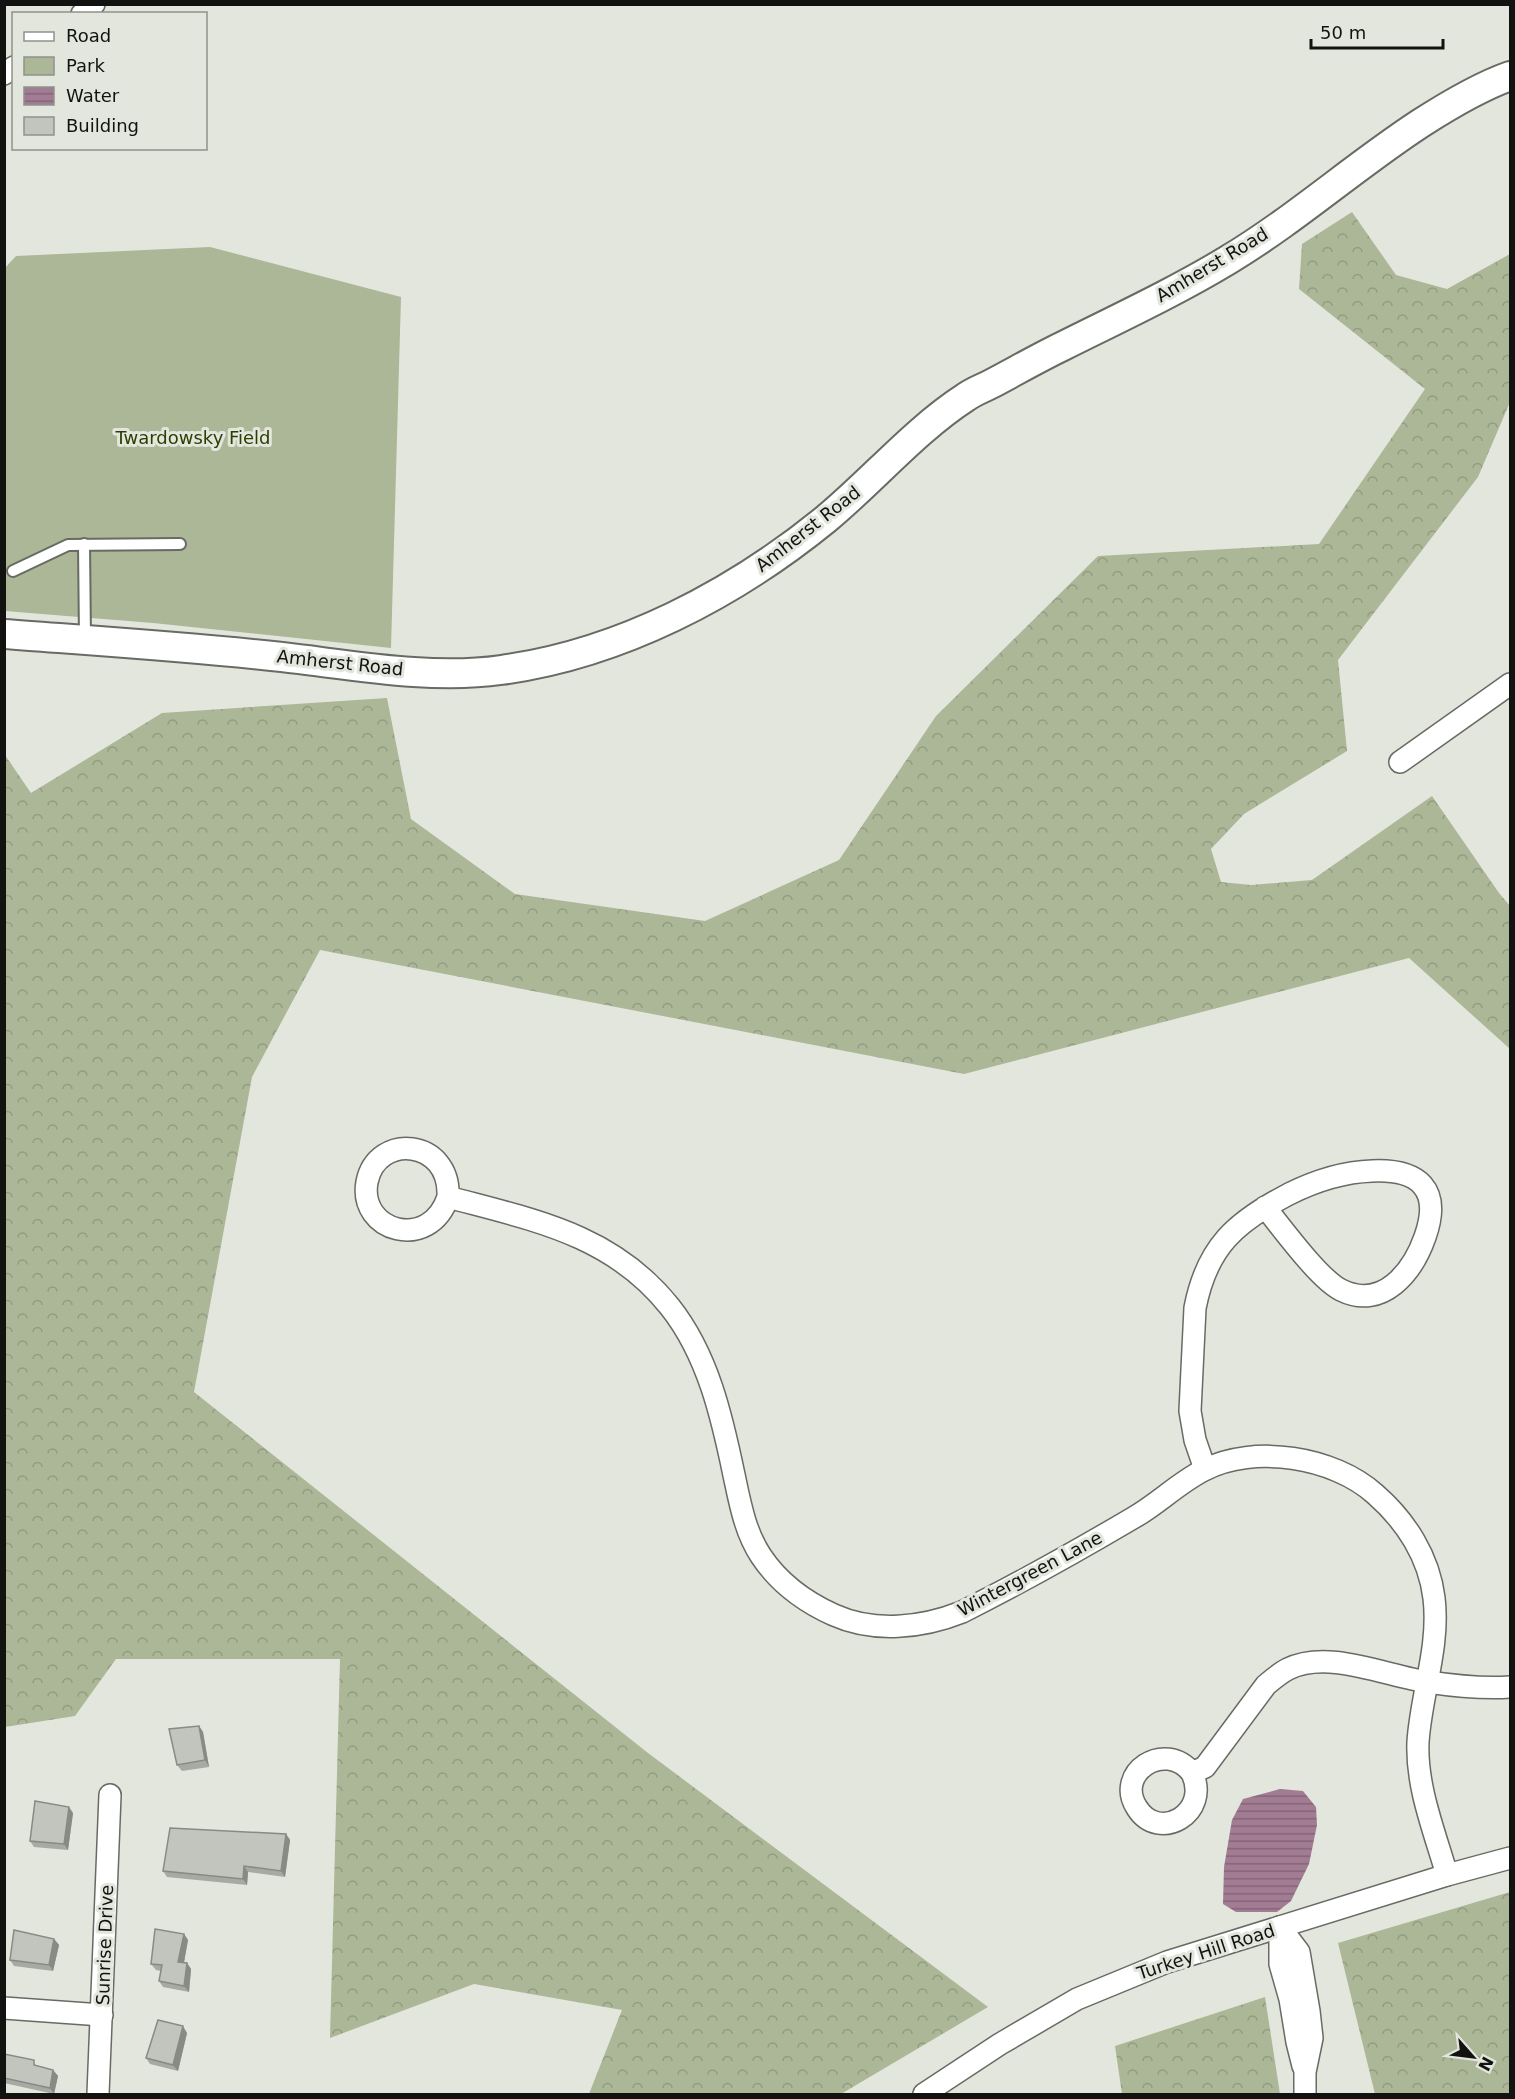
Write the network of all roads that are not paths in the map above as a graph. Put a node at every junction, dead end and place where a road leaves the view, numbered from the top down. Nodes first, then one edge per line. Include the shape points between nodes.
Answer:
1 (1510, 76) edge
2 (84, 544) junction
3 (180, 544) dead end
4 (13, 571) dead end
5 (4, 634) edge
6 (85, 640) junction
7 (1508, 690) edge
8 (1400, 762) dead end
9 (448, 1197) dead end
10 (1265, 1207) junction
11 (1205, 1469) junction
12 (1427, 1682) junction
13 (1510, 1687) edge
14 (1192, 1773) dead end
15 (110, 1795) dead end
16 (1510, 1858) edge
17 (1447, 1875) junction
18 (1280, 1928) junction
19 (4, 2008) edge
20 (102, 2015) junction
21 (98, 2094) edge
22 (924, 2094) edge
23 (1305, 2094) edge

1 - 6 street, Amherst Road via 1447,107 1394,141 1242,252 969,395 779,556 726,590 652,626 536,665 453,673
2 - 3 lane
2 - 4 lane via 68,544
2 - 6 lane
5 - 6 street, Amherst Road
7 - 8 street
9 - 11 street, Wintergreen Lane via 570,1232 607,1251 655,1291 683,1325 705,1367 743,1516 760,1555 787,1586 840,1618 860,1624 901,1626 943,1620 1135,1517
10 - 10 street via 1323,1180 1388,1170 1407,1175 1422,1185 1430,1201 1431,1221 1407,1273 1375,1294 1365,1295 1343,1291 1324,1278
10 - 11 street via 1218,1248 1198,1292 1190,1411 1194,1440
11 - 12 street, Wintergreen Lane via 1249,1457 1303,1461 1333,1468 1353,1478 1386,1503 1412,1535 1429,1575 1436,1617
12 - 13 street
12 - 14 street via 1341,1663 1311,1663 1288,1669 1266,1685 1205,1767
12 - 17 street, Wintergreen Lane via 1418,1764
15 - 20 street, Sunrise Drive
16 - 17 street, Turkey Hill Road
17 - 18 street, Turkey Hill Road
18 - 22 street, Turkey Hill Road via 1167,1962 1077,1999
18 - 23 street via 1299,1952 1305,1983 1312,2038
19 - 20 street
20 - 21 street, Sunrise Drive

